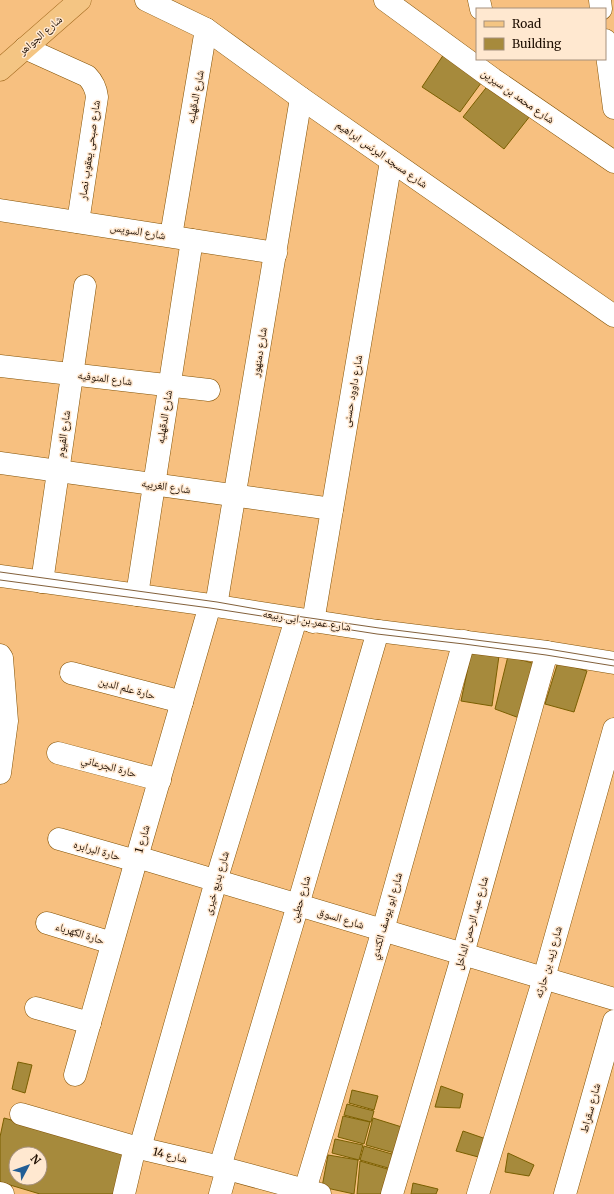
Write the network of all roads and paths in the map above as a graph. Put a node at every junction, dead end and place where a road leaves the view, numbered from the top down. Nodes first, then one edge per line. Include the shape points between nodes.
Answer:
1 (80, 0) edge
2 (146, 0) edge
3 (385, 0) edge
4 (613, 0) edge
5 (614, 4) edge
6 (206, 29) junction
7 (25, 48) junction
8 (606, 48) edge
9 (476, 59) edge
10 (477, 60) edge
11 (491, 69) edge
12 (0, 70) edge
13 (301, 98) junction
14 (614, 108) edge
15 (391, 160) junction
16 (614, 162) edge
17 (0, 210) edge
18 (78, 222) junction
19 (171, 236) junction
20 (192, 240) junction
21 (276, 253) junction
22 (85, 286) dead end
23 (614, 316) edge
24 (0, 366) edge
25 (72, 374) junction
26 (170, 385) junction
27 (209, 390) dead end
28 (0, 463) edge
29 (58, 471) junction
30 (154, 484) junction
31 (236, 496) junction
32 (332, 509) junction
33 (0, 576) edge
34 (42, 582) junction
35 (136, 595) junction
36 (213, 605) junction
37 (304, 620) junction
38 (378, 631) junction
39 (464, 641) junction
40 (547, 652) junction
41 (0, 655) edge
42 (614, 663) edge
43 (71, 673) dead end
44 (182, 702) junction
45 (614, 729) edge
46 (58, 753) dead end
47 (0, 773) edge
48 (160, 780) junction
49 (59, 839) dead end
50 (136, 859) junction
51 (216, 881) junction
52 (298, 906) junction
53 (47, 923) dead end
54 (382, 930) junction
55 (112, 943) junction
56 (463, 954) junction
57 (544, 978) junction
58 (614, 999) edge
59 (36, 1008) dead end
60 (614, 1021) edge
61 (90, 1023) junction
62 (75, 1075) dead end
63 (21, 1114) dead end
64 (137, 1147) junction
65 (224, 1168) junction
66 (0, 1193) edge
67 (316, 1193) edge
68 (3, 1194) edge
69 (124, 1194) edge
70 (220, 1194) edge
71 (392, 1194) edge
72 (478, 1194) edge
73 (565, 1194) edge

1 - 7 main road, شارع الجواهر
2 - 6 street, شارع مسجد البرنس ابراهيم
3 - 9 street, شارع محمد بن سيرين
4 - 5 street
6 - 13 street, شارع مسجد البرنس ابراهيم
6 - 19 street, شارع الدقهليه
7 - 12 main road, شارع الجواهر
7 - 18 street, شارع صبحى يعقوب نصار via 87,76 96,89 97,97
8 - 14 street
10 - 11 street, شارع محمد بن سيرين
11 - 16 street, شارع محمد بن سيرين
13 - 15 street, شارع مسجد البرنس ابراهيم
13 - 21 street, شارع دمنهور
15 - 23 street, شارع مسجد البرنس ابراهيم
15 - 32 street, شارع داوود حسنى
17 - 18 street, شارع السويس
18 - 19 street, شارع السويس
19 - 20 street, شارع السويس
20 - 21 street, شارع السويس
20 - 26 street, شارع الدقهليه
21 - 31 street, شارع دمنهور
22 - 25 street, شارع الفيوم
24 - 25 street, شارع المنوفيه
25 - 26 street, شارع المنوفيه
25 - 29 street, شارع الفيوم
26 - 27 street, شارع المنوفيه
26 - 30 street, شارع الدقهليه
28 - 29 street, شارع الغربيه
29 - 30 street, شارع الغربيه
29 - 34 street, شارع الفيوم
30 - 31 street, شارع الغربيه
30 - 35 street, شارع الدقهليه
31 - 32 street, شارع الغربيه
31 - 36 street, شارع دمنهور
32 - 37 street, شارع داوود حسنى
33 - 34 street, شارع عمر بن ابى ربيعه
34 - 35 street, شارع عمر بن ابى ربيعه
35 - 36 street, شارع عمر بن ابى ربيعه
36 - 37 street, شارع عمر بن ابى ربيعه
36 - 44 street, شارع 1
37 - 38 street, شارع عمر بن ابى ربيعه
37 - 51 street, شارع بديع خيرى
38 - 39 street, شارع عمر بن ابى ربيعه
38 - 52 street, شارع حطين
39 - 40 street, شارع عمر بن ابى ربيعه
39 - 54 street, شارع ابو يوسف الكندي
40 - 42 street, شارع عمر بن ابى ربيعه
40 - 56 street, شارع عبد الرحمن الداخل
41 - 47 street via 7,721
43 - 44 street, حارة علم الدين
44 - 48 street, شارع 1
45 - 57 street, شارع زيد بن حارثه
46 - 48 street, حارة الجرعاني
48 - 50 street, شارع 1
49 - 50 street, حارة البرابره
50 - 51 street, شارع السوق
50 - 55 street, شارع 1
51 - 52 street, شارع السوق
51 - 64 street, شارع بديع خيرى
52 - 54 street, شارع السوق
52 - 65 street, شارع حطين
53 - 55 street, حارة الكهرباء
54 - 56 street, شارع السوق
54 - 67 street, شارع ابو يوسف الكندي
55 - 61 street, شارع 1
56 - 57 street, شارع السوق
56 - 71 street, شارع عبد الرحمن الداخل
57 - 58 street, شارع السوق
57 - 72 street, شارع زيد بن حارثه
59 - 61 street
60 - 73 street, شارع سقراط
61 - 62 street, شارع 1
63 - 64 street, شارع 14
64 - 65 street, شارع 14
64 - 69 street, شارع بديع خيرى
65 - 67 street, شارع 14
65 - 70 street, شارع حطين
66 - 68 street

